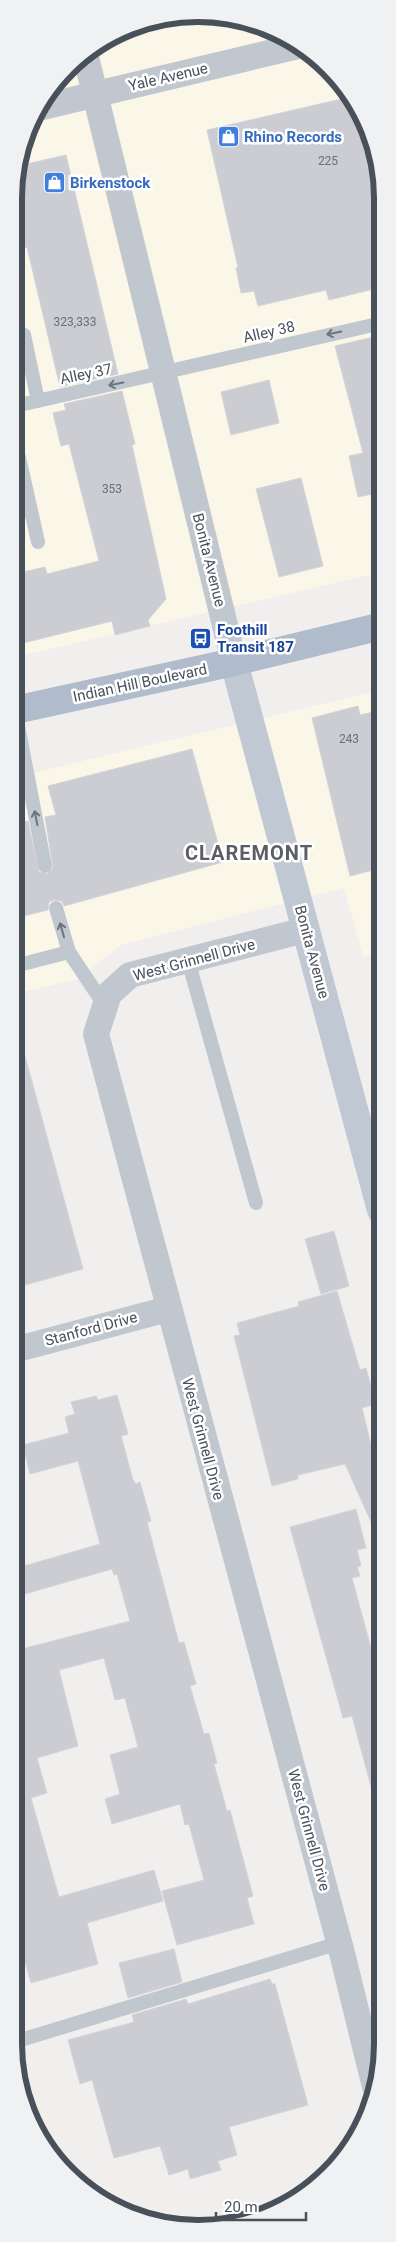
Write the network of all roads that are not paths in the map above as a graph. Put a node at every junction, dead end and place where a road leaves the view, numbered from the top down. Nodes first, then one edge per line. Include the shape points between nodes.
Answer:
1 (289, 48) edge
2 (87, 62) edge
3 (95, 95) junction
4 (49, 106) edge
5 (373, 324) edge
6 (23, 334) edge
7 (163, 373) junction
8 (38, 401) junction
9 (23, 404) edge
10 (23, 489) edge
11 (38, 542) dead end
12 (373, 628) edge
13 (234, 662) junction
14 (23, 708) edge
15 (23, 750) edge
16 (45, 866) dead end
17 (56, 908) dead end
18 (305, 930) junction
19 (69, 952) junction
20 (188, 960) junction
21 (23, 964) edge
22 (105, 1006) junction
23 (374, 1179) edge
24 (256, 1203) dead end
25 (168, 1309) junction
26 (22, 1348) edge
27 (339, 1943) junction
28 (22, 2040) edge
29 (371, 2072) edge

1 - 3 street, Yale Avenue
2 - 3 street, Bonita Avenue
3 - 4 street, Yale Avenue
3 - 7 street, Bonita Avenue
5 -> 7 lane, Alley 38
6 - 8 lane
7 -> 8 lane, Alley 37
7 - 13 street, Bonita Avenue
8 - 9 lane, Alley 37
10 - 11 lane
12 - 13 main road, Indian Hill Boulevard
13 - 14 main road, Indian Hill Boulevard
13 - 18 main road, Bonita Avenue
16 -> 15 lane
19 -> 17 lane
18 - 20 street, West Grinnell Drive
18 - 23 main road, Bonita Avenue
19 - 21 lane
19 - 22 lane
20 - 22 street, West Grinnell Drive via 130,975 109,994
20 - 24 lane
22 - 25 street, West Grinnell Drive via 96,1034
25 - 26 street, Stanford Drive
25 - 27 street, West Grinnell Drive
27 - 28 lane
27 - 29 street, West Grinnell Drive

